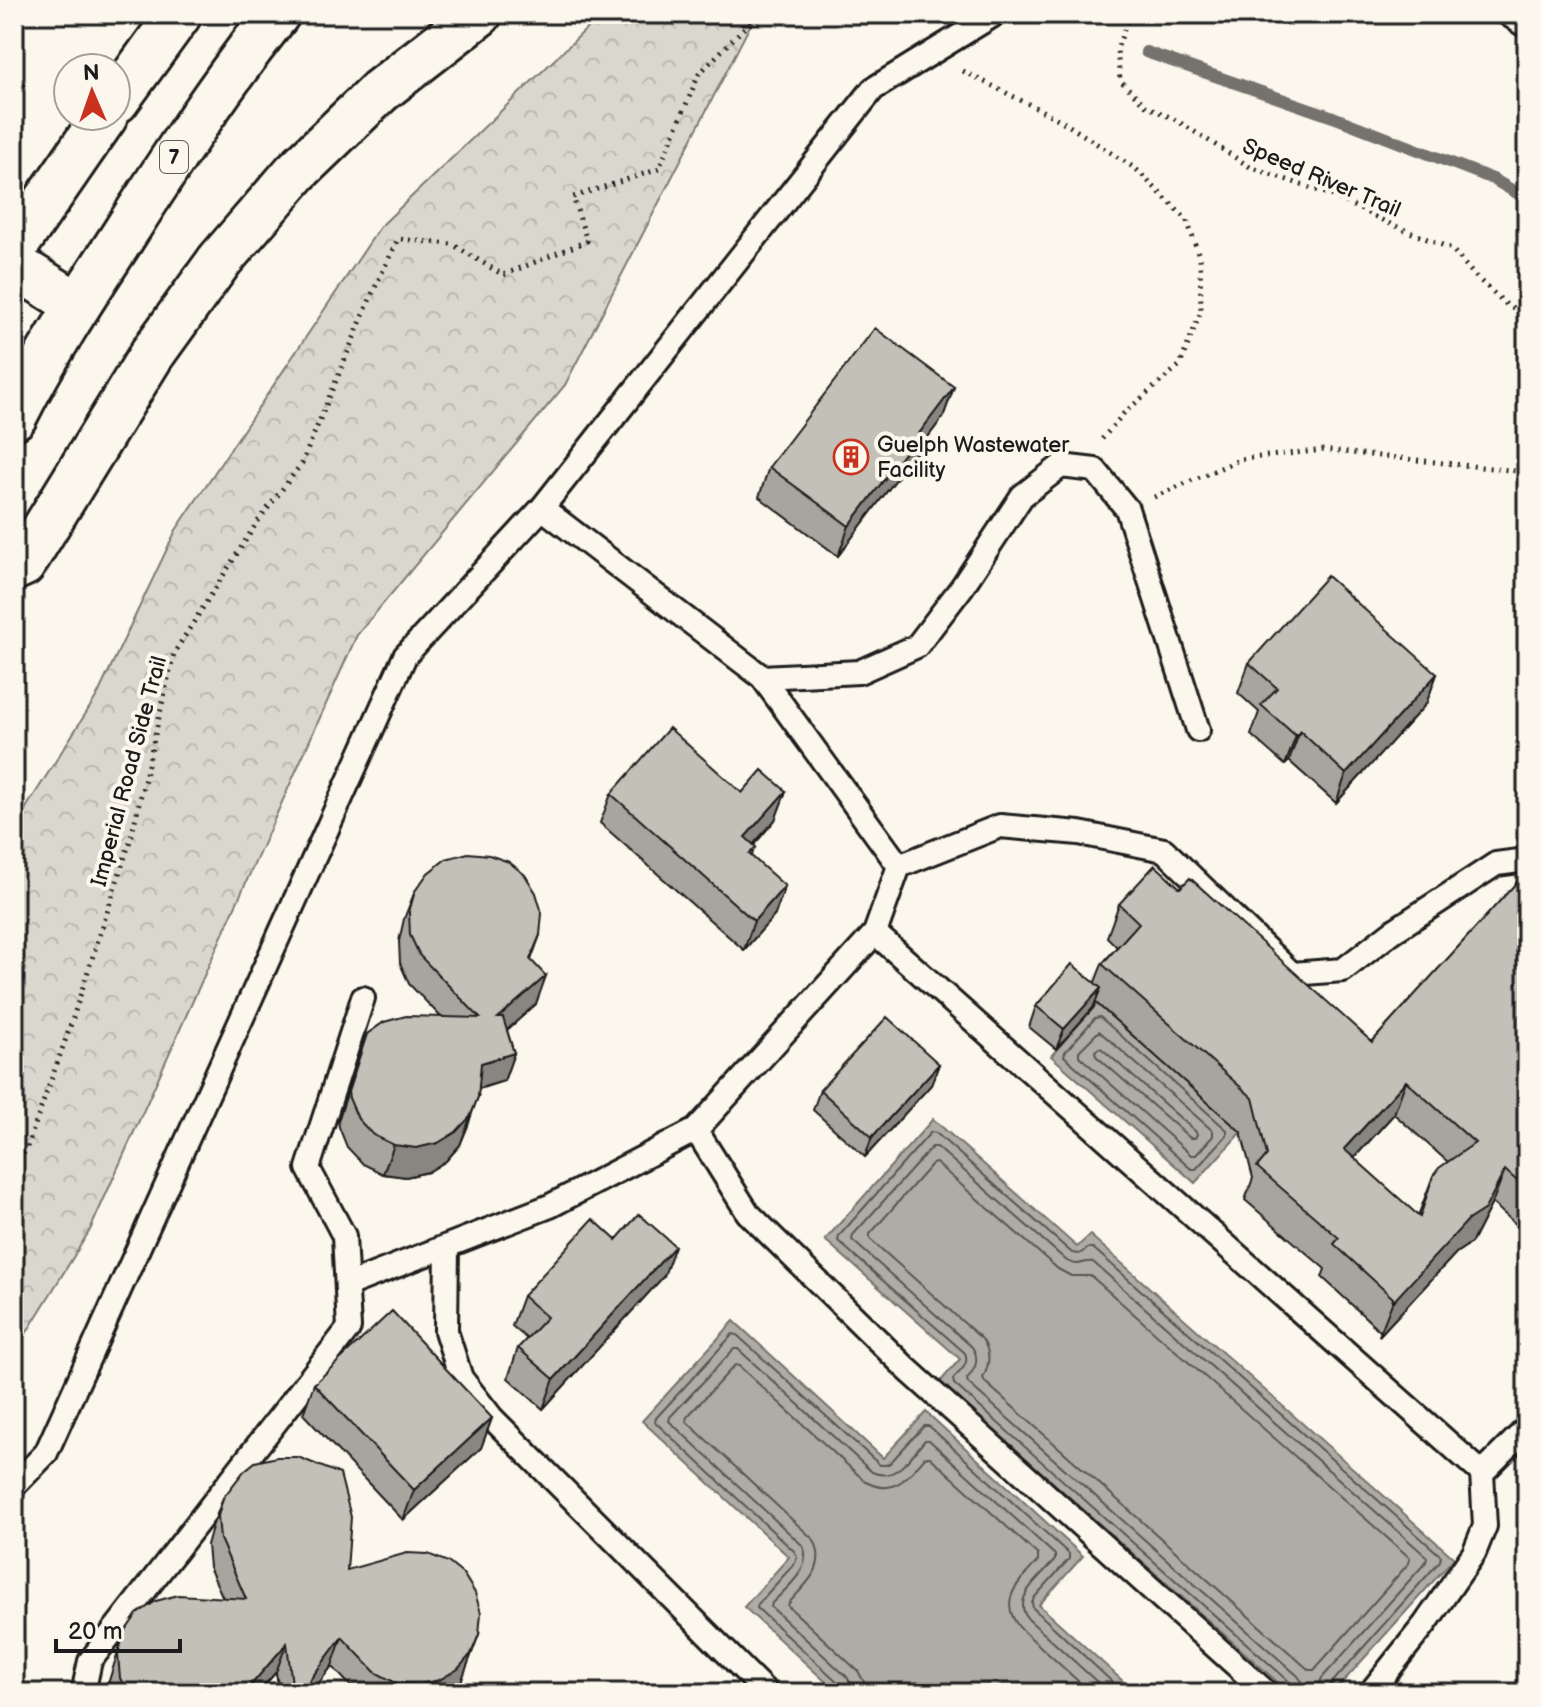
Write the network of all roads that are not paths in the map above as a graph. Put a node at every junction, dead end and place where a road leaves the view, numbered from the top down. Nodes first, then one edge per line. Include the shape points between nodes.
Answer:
1 (179, 14) edge
2 (277, 14) edge
3 (479, 14) edge
4 (995, 14) edge
5 (1508, 14) edge
6 (1527, 27) edge
7 (132, 79) edge
8 (94, 132) edge
9 (14, 248) edge
10 (14, 265) edge
11 (78, 305) junction
12 (14, 417) edge
13 (542, 508) junction
14 (14, 568) edge
15 (762, 677) junction
16 (1198, 730) dead end
17 (1527, 860) edge
18 (899, 866) junction
19 (875, 933) junction
20 (363, 998) dead end
21 (696, 1130) junction
22 (447, 1246) junction
23 (347, 1285) junction
24 (1527, 1428) edge
25 (1482, 1473) junction
26 (14, 1486) edge
27 (765, 1692) edge
28 (83, 1693) edge
29 (1267, 1693) edge
30 (1370, 1693) edge

1 - 7 main road
2 - 11 main road, 7 via 154,186
3 - 14 main road via 380,91 296,172 220,260 152,354 23,564
4 - 13 lane via 873,89
5 - 6 lane
8 - 9 main road
10 - 11 main road
11 - 12 main road
13 - 15 lane
13 - 26 lane via 405,656 46,1453
15 - 16 lane via 859,672 917,646 1022,496 1061,466 1087,469 1095,470 1127,509
15 - 18 lane
17 - 18 lane via 1496,864 1343,970 1292,974 1164,850 1079,833 1000,826
18 - 19 lane
19 - 21 lane
19 - 25 lane
20 - 23 lane via 308,1168 344,1236
21 - 22 lane via 550,1206
21 - 29 lane via 748,1213 907,1369
22 - 23 lane
22 - 27 lane via 446,1331 461,1378 492,1418
23 - 28 lane via 349,1328 90,1661
24 - 25 lane
25 - 30 lane via 1485,1526 1474,1553

